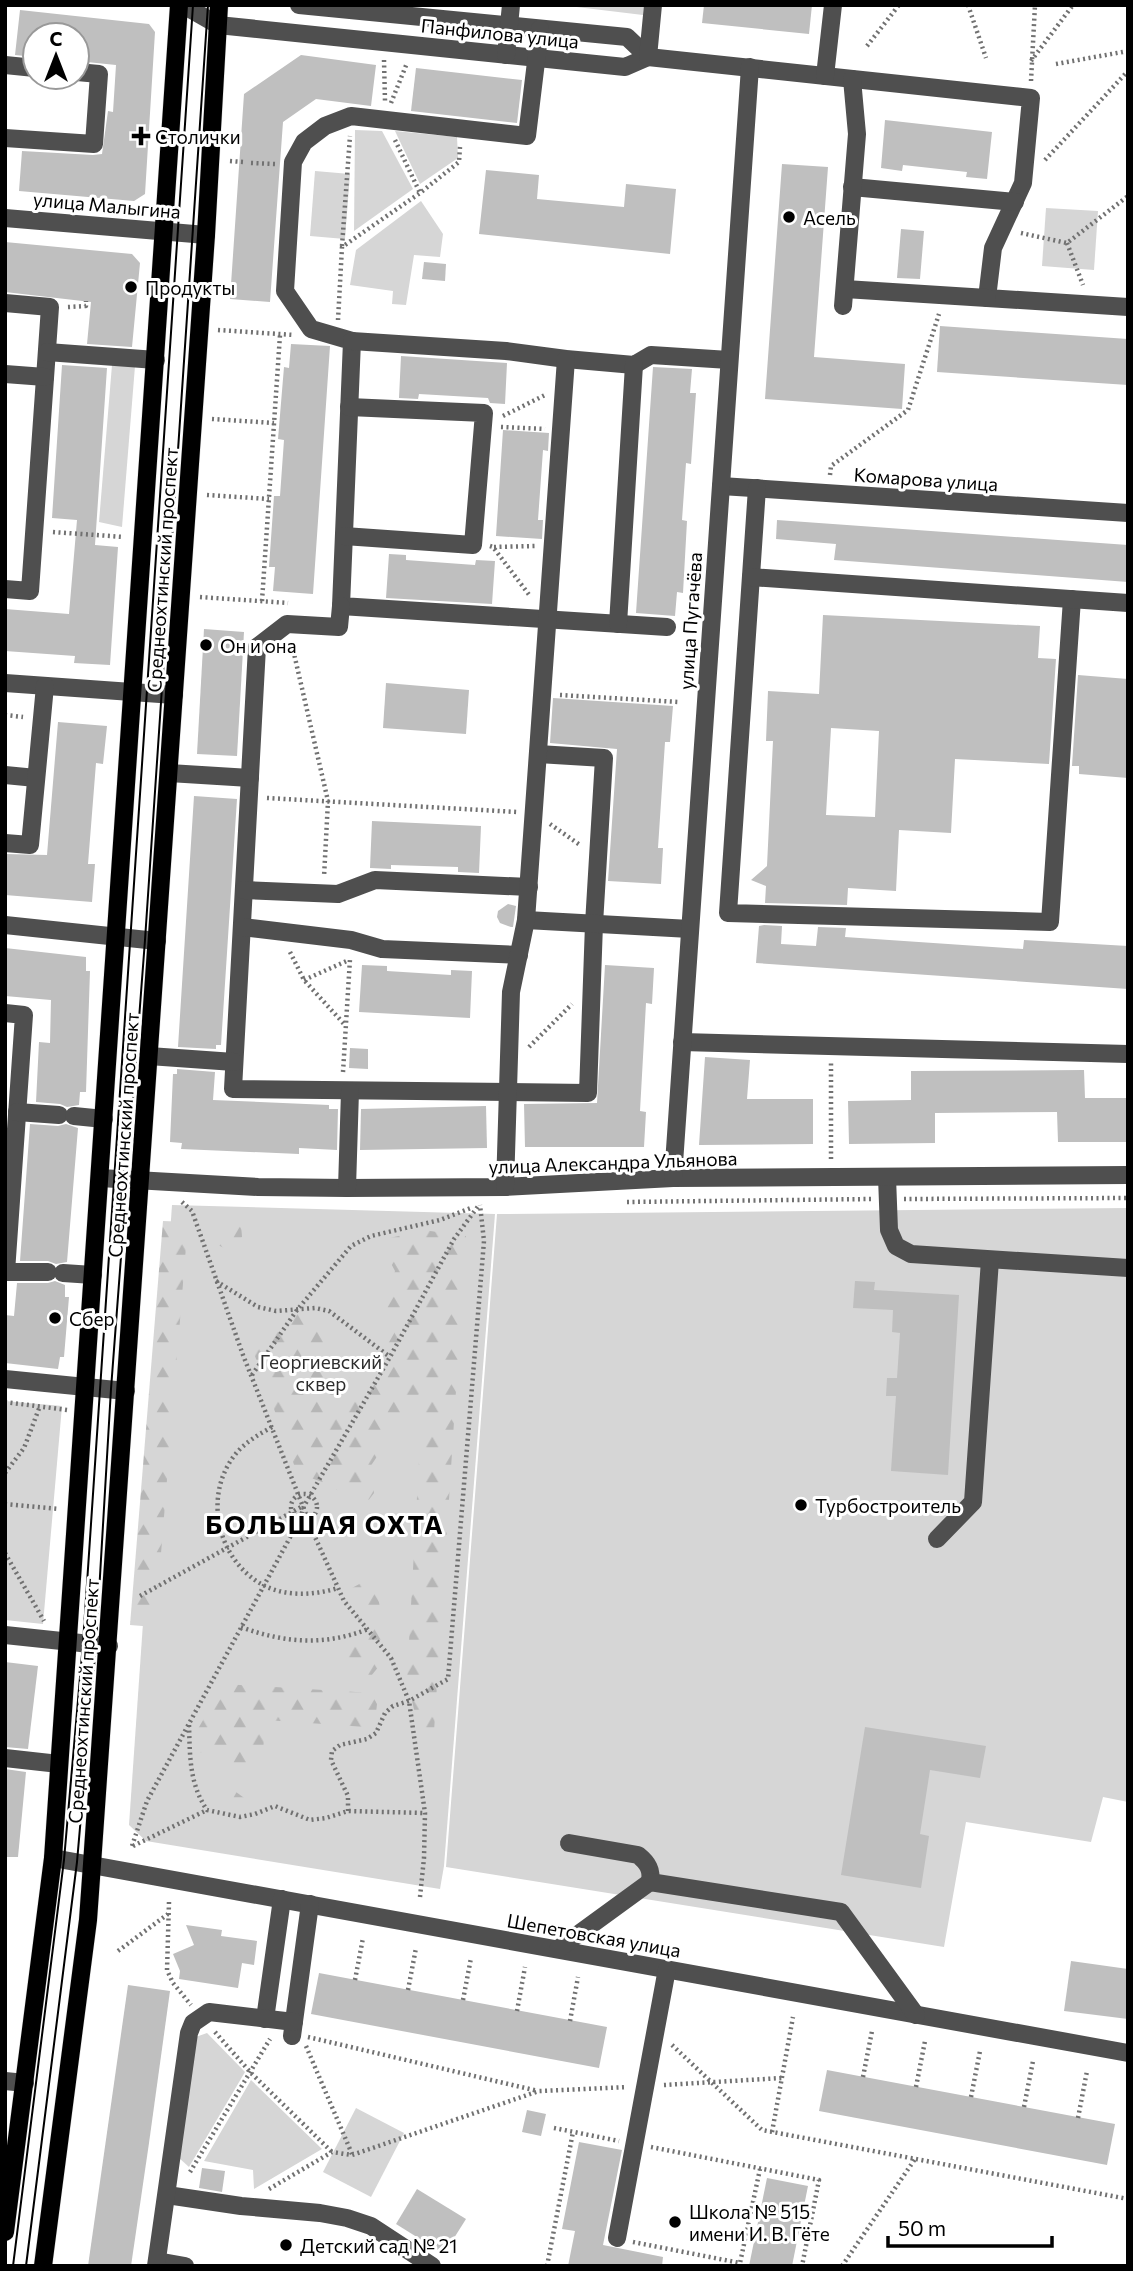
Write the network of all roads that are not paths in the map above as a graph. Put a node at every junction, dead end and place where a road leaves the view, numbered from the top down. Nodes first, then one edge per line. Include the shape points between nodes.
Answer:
1 (181, 5) edge
2 (219, 5) edge
3 (299, 5) edge
4 (511, 5) edge
5 (653, 5) edge
6 (834, 5) edge
7 (218, 25) junction
8 (509, 26) junction
9 (540, 29) junction
10 (506, 55) junction
11 (648, 57) junction
12 (536, 58) junction
13 (750, 67) junction
14 (91, 73) edge
15 (825, 76) junction
16 (852, 79) junction
17 (5, 138) edge
18 (852, 187) junction
19 (1015, 202) junction
20 (5, 218) edge
21 (165, 232) junction
22 (206, 235) junction
23 (986, 298) junction
24 (5, 303) edge
25 (1128, 307) edge
26 (344, 339) junction
27 (47, 352) junction
28 (566, 359) junction
29 (156, 360) junction
30 (729, 360) junction
31 (634, 365) junction
32 (5, 374) edge
33 (45, 377) junction
34 (349, 407) junction
35 (721, 486) junction
36 (757, 488) junction
37 (1128, 513) edge
38 (344, 537) junction
39 (751, 577) junction
40 (5, 589) edge
41 (1072, 599) junction
42 (1128, 603) edge
43 (341, 606) junction
44 (547, 619) junction
45 (618, 624) junction
46 (667, 627) dead end
47 (5, 683) edge
48 (45, 686) junction
49 (133, 692) junction
50 (174, 695) junction
51 (538, 754) junction
52 (169, 773) junction
53 (5, 775) edge
54 (36, 778) junction
55 (250, 778) junction
56 (5, 843) edge
57 (528, 887) junction
58 (244, 890) junction
59 (526, 920) junction
60 (594, 924) junction
61 (5, 925) edge
62 (242, 927) junction
63 (690, 929) junction
64 (116, 937) junction
65 (157, 941) junction
66 (519, 955) junction
67 (5, 1013) edge
68 (682, 1042) junction
69 (1128, 1054) edge
70 (149, 1056) junction
71 (234, 1062) junction
72 (346, 1091) junction
73 (508, 1093) junction
74 (17, 1112) junction
75 (104, 1119) junction
76 (1128, 1175) edge
77 (887, 1177) junction
78 (100, 1178) junction
79 (673, 1178) junction
80 (141, 1180) junction
81 (505, 1187) junction
82 (347, 1188) junction
83 (990, 1259) junction
84 (1128, 1268) edge
85 (5, 1272) edge
86 (93, 1275) junction
87 (5, 1379) edge
88 (85, 1387) junction
89 (126, 1391) junction
90 (937, 1539) dead end
91 (5, 1635) edge
92 (68, 1641) junction
93 (109, 1646) junction
94 (5, 1758) edge
95 (59, 1764) junction
96 (569, 1843) dead end
97 (53, 1858) junction
98 (92, 1864) junction
99 (650, 1882) junction
100 (282, 1899) junction
101 (310, 1904) junction
102 (558, 1949) junction
103 (667, 1969) junction
104 (916, 2015) junction
105 (283, 2025) junction
106 (1128, 2053) edge
107 (5, 2081) edge
108 (25, 2083) junction
109 (167, 2195) junction
110 (5, 2232) edge
111 (617, 2238) road end
112 (156, 2263) edge
113 (43, 2266) edge
114 (185, 2266) edge
115 (432, 2266) edge

1 - 7 street, Панфилова улица
1 - 21 main road, Среднеохтинский проспект
2 - 7 main road, Среднеохтинский проспект
3 - 8 street, Панфилова улица
4 - 8 street
5 - 11 street
6 - 15 street
7 - 10 street, Панфилова улица
7 - 22 main road, Среднеохтинский проспект
8 - 9 street, Панфилова улица
8 - 10 street
9 - 11 street, Панфилова улица via 627,37
9 - 12 street
10 - 12 street, Панфилова улица
11 - 12 street, Панфилова улица via 625,67
11 - 13 street, Панфилова улица
12 - 26 street via 527,136 351,116 324,126 304,142 293,162 285,290 311,329
13 - 15 street, Панфилова улица
13 - 30 street, улица Пугачёва
14 - 17 street via 99,74 94,144
15 - 16 street, Панфилова улица
16 - 18 street via 857,134
16 - 19 street, Панфилова улица via 1031,98 1023,183
18 - 19 street
18 - 23 street via 844,298
19 - 23 street via 993,248
20 - 21 street, улица Малыгина
21 - 22 street, улица Малыгина
21 - 29 main road, Среднеохтинский проспект
22 - 50 main road, Среднеохтинский проспект
23 - 25 street
24 - 27 street via 50,307
26 - 28 street
26 - 34 street
27 - 29 street
27 - 33 street
28 - 31 street
28 - 44 street
29 - 49 main road, Среднеохтинский проспект
30 - 31 street via 651,355
30 - 35 street, улица Пугачёва
31 - 45 street
32 - 33 street
33 - 40 street via 30,591
34 - 38 street
34 - 38 street via 484,413 473,545
35 - 36 street, Комарова улица
35 - 63 street, улица Пугачёва
36 - 37 street, Комарова улица
36 - 39 street
38 - 43 street
39 - 41 street
39 - 41 street via 728,914 1050,922
41 - 42 street
43 - 44 street
43 - 55 street via 339,627 287,624 257,647
44 - 45 street
44 - 51 street
45 - 46 street
47 - 48 street
48 - 49 street
48 - 54 street
49 - 50 street
49 - 64 main road, Среднеохтинский проспект
50 - 52 main road, Среднеохтинский проспект
51 - 57 street
51 - 60 street via 604,758
52 - 55 street
52 - 65 main road, Среднеохтинский проспект
53 - 54 street
54 - 56 street via 30,845
55 - 58 street
57 - 58 street via 375,880 338,894
57 - 59 street
58 - 62 street
59 - 60 street
59 - 66 street
60 - 63 street
60 - 73 street via 588,1093
61 - 64 street
62 - 66 street via 351,940 382,949
62 - 71 street
63 - 68 street, улица Пугачёва
64 - 65 street
64 - 75 main road, Среднеохтинский проспект
65 - 70 main road, Среднеохтинский проспект
66 - 73 street via 511,992
67 - 74 street via 24,1015
68 - 69 street
68 - 79 street, улица Пугачёва
70 - 71 street
70 - 80 main road, Среднеохтинский проспект
71 - 72 street via 233,1089
72 - 73 street
72 - 82 street
73 - 81 street
74 - 75 street
74 - 85 street
75 - 78 main road, Среднеохтинский проспект
76 - 77 street, улица Александра Ульянова
77 - 79 street, улица Александра Ульянова
77 - 83 street via 889,1230 896,1245 911,1254
78 - 80 street, улица Александра Ульянова
78 - 86 main road, Среднеохтинский проспект
79 - 81 street, улица Александра Ульянова
80 - 82 street, улица Александра Ульянова
80 - 89 main road, Среднеохтинский проспект
81 - 82 street, улица Александра Ульянова
83 - 84 street
83 - 90 street via 973,1502
85 - 86 street
86 - 88 main road, Среднеохтинский проспект
87 - 88 street
88 - 89 street
88 - 92 main road, Среднеохтинский проспект
89 - 93 main road, Среднеохтинский проспект
91 - 92 street
92 - 93 street
92 - 95 main road, Среднеохтинский проспект
93 - 98 main road, Среднеохтинский проспект
94 - 95 street
95 - 97 main road, Среднеохтинский проспект
96 - 99 street via 638,1855 647,1862
97 - 98 street, Шепетовская улица
97 - 108 main road, Среднеохтинский проспект
98 - 100 street, Шепетовская улица
98 - 113 main road, Среднеохтинский проспект
99 - 102 street
99 - 104 street via 841,1912
100 - 101 street, Шепетовская улица
100 - 105 street
101 - 102 street, Шепетовская улица
101 - 105 street
102 - 103 street, Шепетовская улица
103 - 104 street, Шепетовская улица
103 - 111 street
104 - 106 street, Шепетовская улица
105 - 109 street via 209,2012 193,2023
107 - 108 street
108 - 110 main road, Среднеохтинский проспект
109 - 112 street
109 - 115 street via 347,2218 371,2226
112 - 114 street

